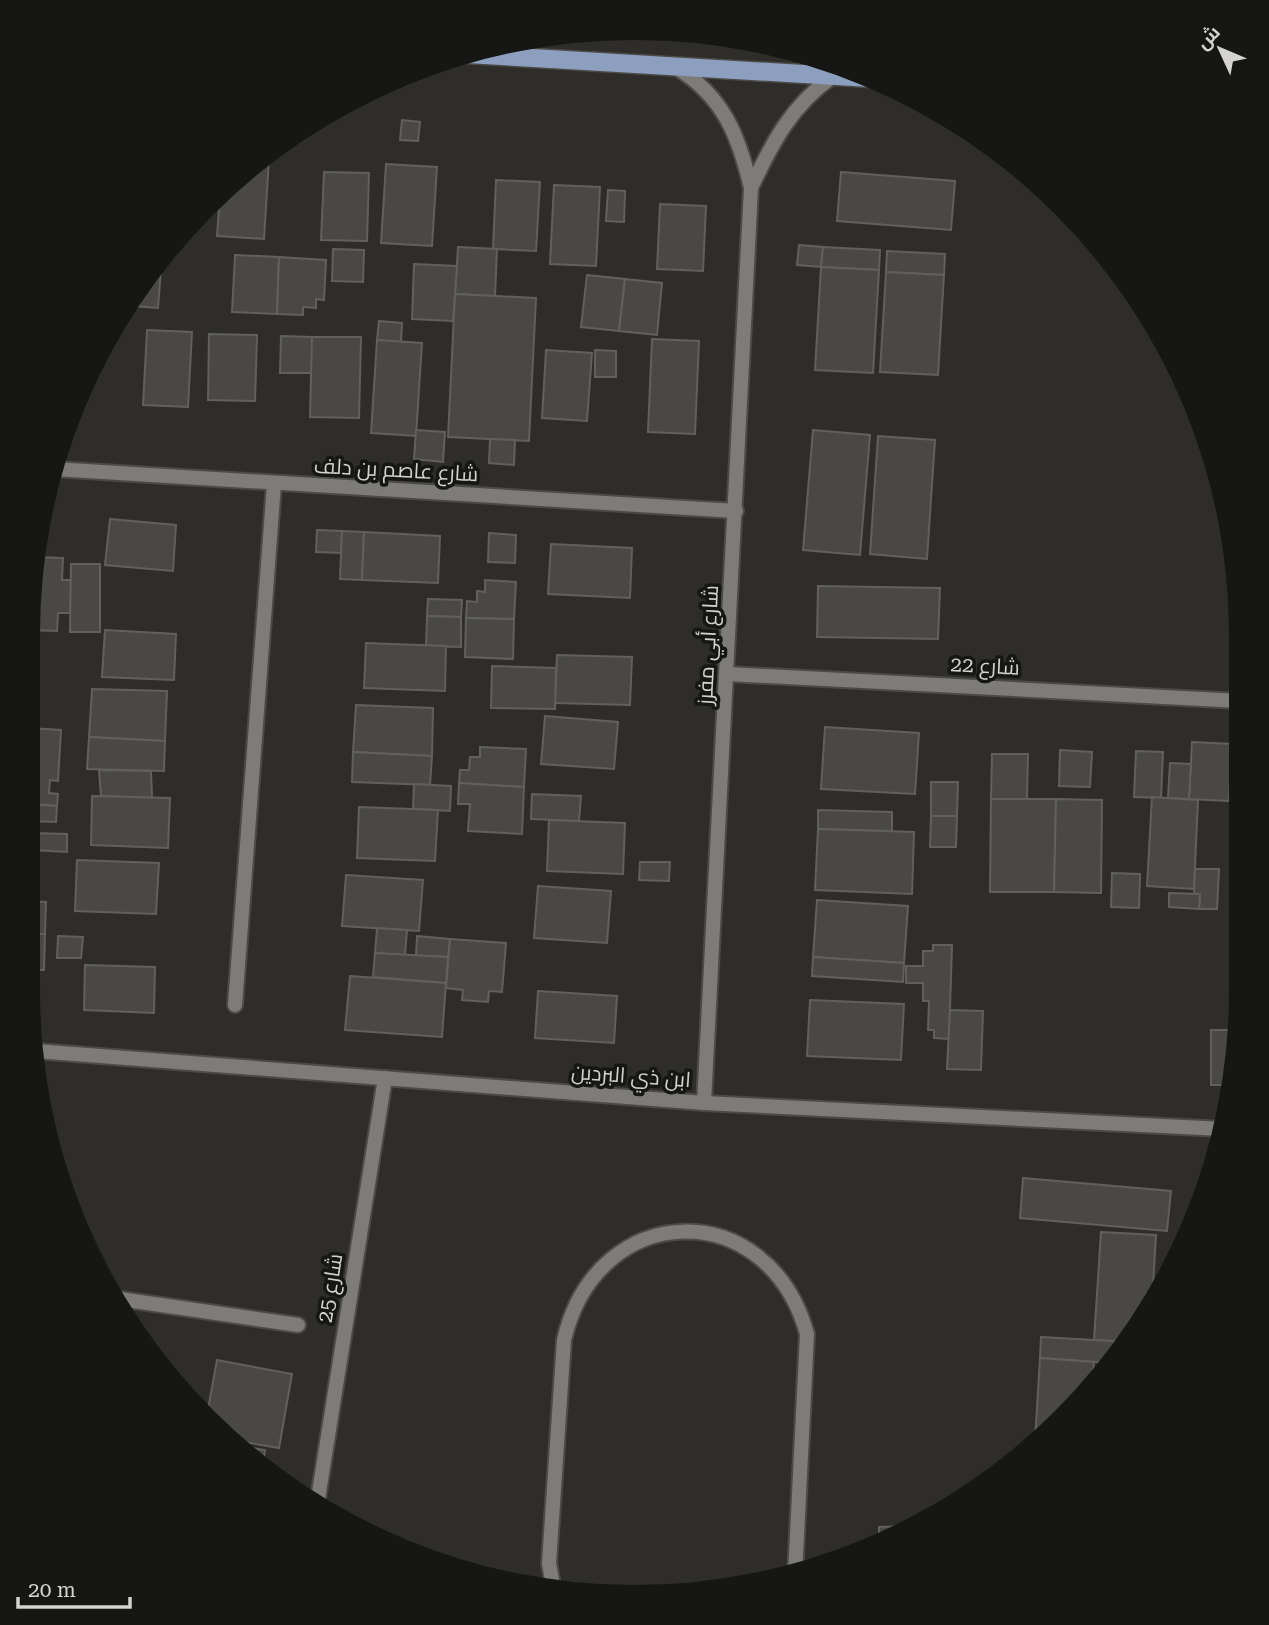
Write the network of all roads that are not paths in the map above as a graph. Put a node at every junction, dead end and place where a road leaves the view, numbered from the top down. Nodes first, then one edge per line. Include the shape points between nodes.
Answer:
1 (500, 56) edge
2 (675, 66) junction
3 (833, 76) junction
4 (838, 76) edge
5 (751, 188) junction
6 (64, 470) edge
7 (274, 484) junction
8 (736, 511) junction
9 (727, 674) junction
10 (1229, 700) edge
11 (235, 1005) dead end
12 (44, 1052) edge
13 (385, 1079) junction
14 (704, 1103) junction
15 (1212, 1128) edge
16 (127, 1300) edge
17 (298, 1325) dead end
18 (319, 1494) edge
19 (795, 1563) edge
20 (552, 1579) edge

1 - 2 main road
2 - 3 main road
2 - 5 street, شارع أبي مفرز via 704,87 727,115
3 - 4 main road
3 - 5 street, شارع أبي مفرز via 788,118
5 - 8 street, شارع أبي مفرز
6 - 7 street, شارع عاصم بن دلف
7 - 8 street, شارع عاصم بن دلف
7 - 11 street
8 - 9 street, شارع أبي مفرز
9 - 10 street, شارع 22
9 - 14 street, شارع أبي مفرز
12 - 13 street, ابن ذي البردين
13 - 14 street, ابن ذي البردين
13 - 18 street, شارع 25
14 - 15 street, ابن ذي البردين
16 - 17 street
19 - 20 street via 807,1334 800,1311 790,1289 756,1254 735,1242 688,1232 662,1234 615,1255 580,1292 569,1316 549,1563

